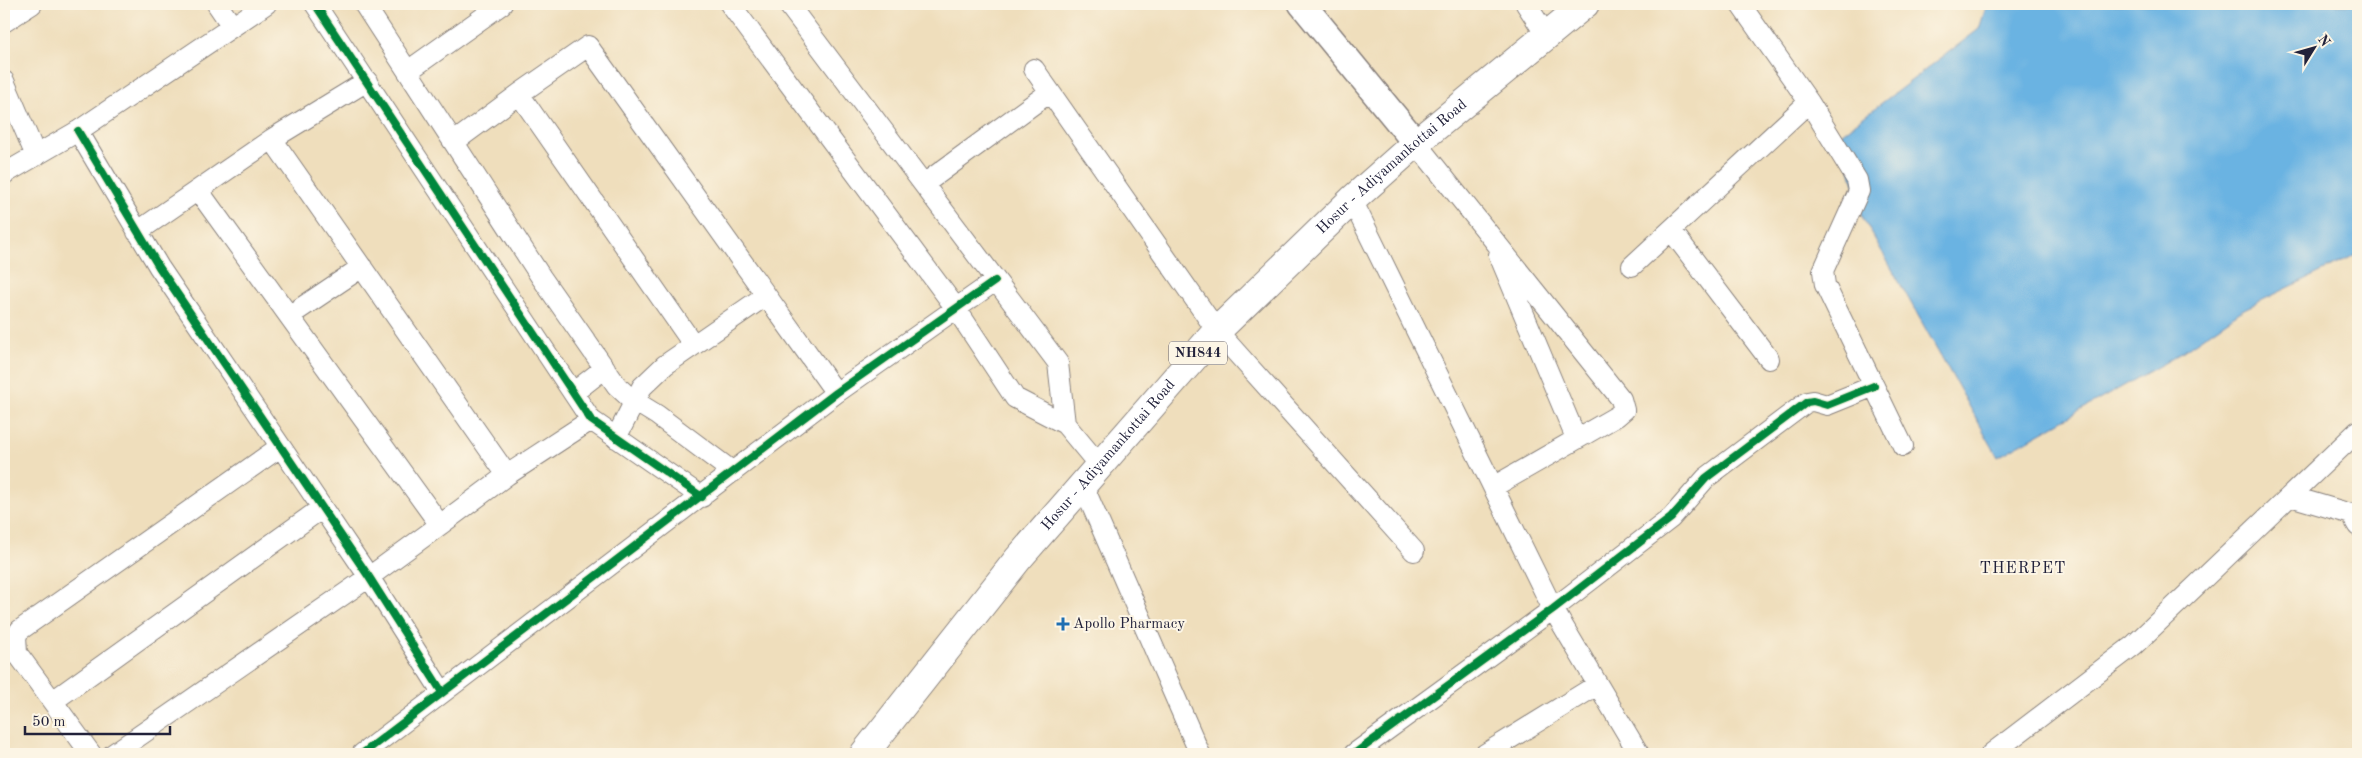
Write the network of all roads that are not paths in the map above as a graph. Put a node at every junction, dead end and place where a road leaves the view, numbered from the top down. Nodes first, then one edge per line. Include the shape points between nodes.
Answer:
1 (32, 4) edge
2 (217, 4) edge
3 (266, 4) edge
4 (315, 4) edge
5 (364, 4) edge
6 (502, 4) edge
7 (730, 4) edge
8 (788, 4) edge
9 (1302, 4) edge
10 (1526, 4) edge
11 (1585, 4) edge
12 (1740, 4) edge
13 (4, 22) edge
14 (232, 26) junction
15 (1546, 35) junction
16 (1034, 68) dead end
17 (408, 72) junction
18 (4, 81) edge
19 (367, 81) junction
20 (1050, 92) junction
21 (519, 94) junction
22 (1809, 102) junction
23 (78, 131) junction
24 (272, 139) junction
25 (454, 142) junction
26 (1416, 143) junction
27 (36, 156) junction
28 (4, 174) edge
29 (924, 184) junction
30 (198, 190) junction
31 (1352, 200) junction
32 (1671, 230) junction
33 (137, 232) junction
34 (1489, 233) junction
35 (1632, 266) dead end
36 (362, 267) junction
37 (995, 280) junction
38 (765, 296) junction
39 (955, 307) junction
40 (289, 316) junction
41 (1217, 331) junction
42 (693, 344) junction
43 (1769, 359) dead end
44 (605, 368) junction
45 (1874, 386) junction
46 (574, 393) junction
47 (836, 393) junction
48 (634, 402) junction
49 (591, 420) junction
50 (1065, 424) junction
51 (2358, 431) edge
52 (616, 438) junction
53 (1576, 438) junction
54 (1903, 446) dead end
55 (280, 447) junction
56 (733, 472) junction
57 (1091, 474) junction
58 (507, 475) junction
59 (1493, 487) junction
60 (2290, 496) junction
61 (702, 497) junction
62 (322, 508) junction
63 (440, 525) junction
64 (2358, 526) edge
65 (1414, 551) dead end
66 (369, 578) junction
67 (1552, 609) junction
68 (1597, 685) junction
69 (442, 692) junction
70 (53, 701) junction
71 (91, 754) edge
72 (113, 754) edge
73 (362, 754) edge
74 (864, 754) edge
75 (1200, 754) edge
76 (1354, 754) edge
77 (1485, 754) edge
78 (1639, 754) edge
79 (1991, 754) edge

1 - 13 street
2 - 14 street
3 - 14 street
4 - 19 street
5 - 17 street
6 - 17 street
7 - 39 street
8 - 29 street
9 - 26 main road
10 - 15 street
11 - 15 highway, Hosur - Adiyamankottai Road / NH844
12 - 22 street
14 - 23 street
15 - 26 highway, Hosur - Adiyamankottai Road / NH844
16 - 20 street
17 - 25 street
18 - 27 street
19 - 24 street
19 - 46 street
20 - 29 street
20 - 41 street
21 - 25 street
21 - 38 street via 588,46
21 - 42 street
22 - 32 street
22 - 45 street via 1857,180 1859,191 1823,271 1825,285
23 - 27 street
23 - 33 street
24 - 30 street
24 - 36 street
25 - 44 street via 541,278
26 - 31 highway, Hosur - Adiyamankottai Road / NH844
26 - 34 street
27 - 28 street
29 - 37 street
30 - 33 street
30 - 40 street
31 - 41 highway, Hosur - Adiyamankottai Road / NH844
31 - 59 street
32 - 35 street
32 - 43 street
33 - 55 street
34 - 53 street
34 - 53 street via 1622,399 1624,410 1617,416
36 - 40 street
36 - 58 street
37 - 39 street
37 - 50 street via 1058,363
38 - 42 street
38 - 47 street
39 - 47 street
39 - 50 street via 1015,398
40 - 63 street
41 - 57 highway, Hosur - Adiyamankottai Road / NH844
41 - 65 street
42 - 48 street via 642,387
44 - 46 street
44 - 48 street via 617,386
45 - 54 street
45 - 67 street via 1826,405 1807,402 1706,478 1670,518
46 - 49 street
47 - 56 street
48 - 52 street
48 - 56 street via 657,415
49 - 52 street
49 - 58 street
50 - 57 street
51 - 60 street
52 - 61 street
53 - 59 street
55 - 62 street
55 - 70 street via 20,630 16,636 18,653
56 - 61 street
57 - 74 highway, Hosur - Adiyamankottai Road / NH844 via 1018,559
57 - 75 street
58 - 63 street
59 - 67 street
60 - 64 street via 2350,514
60 - 79 street via 2134,645
61 - 69 street
62 - 66 street
62 - 70 street
63 - 66 street
66 - 69 street
66 - 72 street
67 - 68 street
67 - 76 street
68 - 77 street
68 - 78 street
69 - 73 street
70 - 71 street

